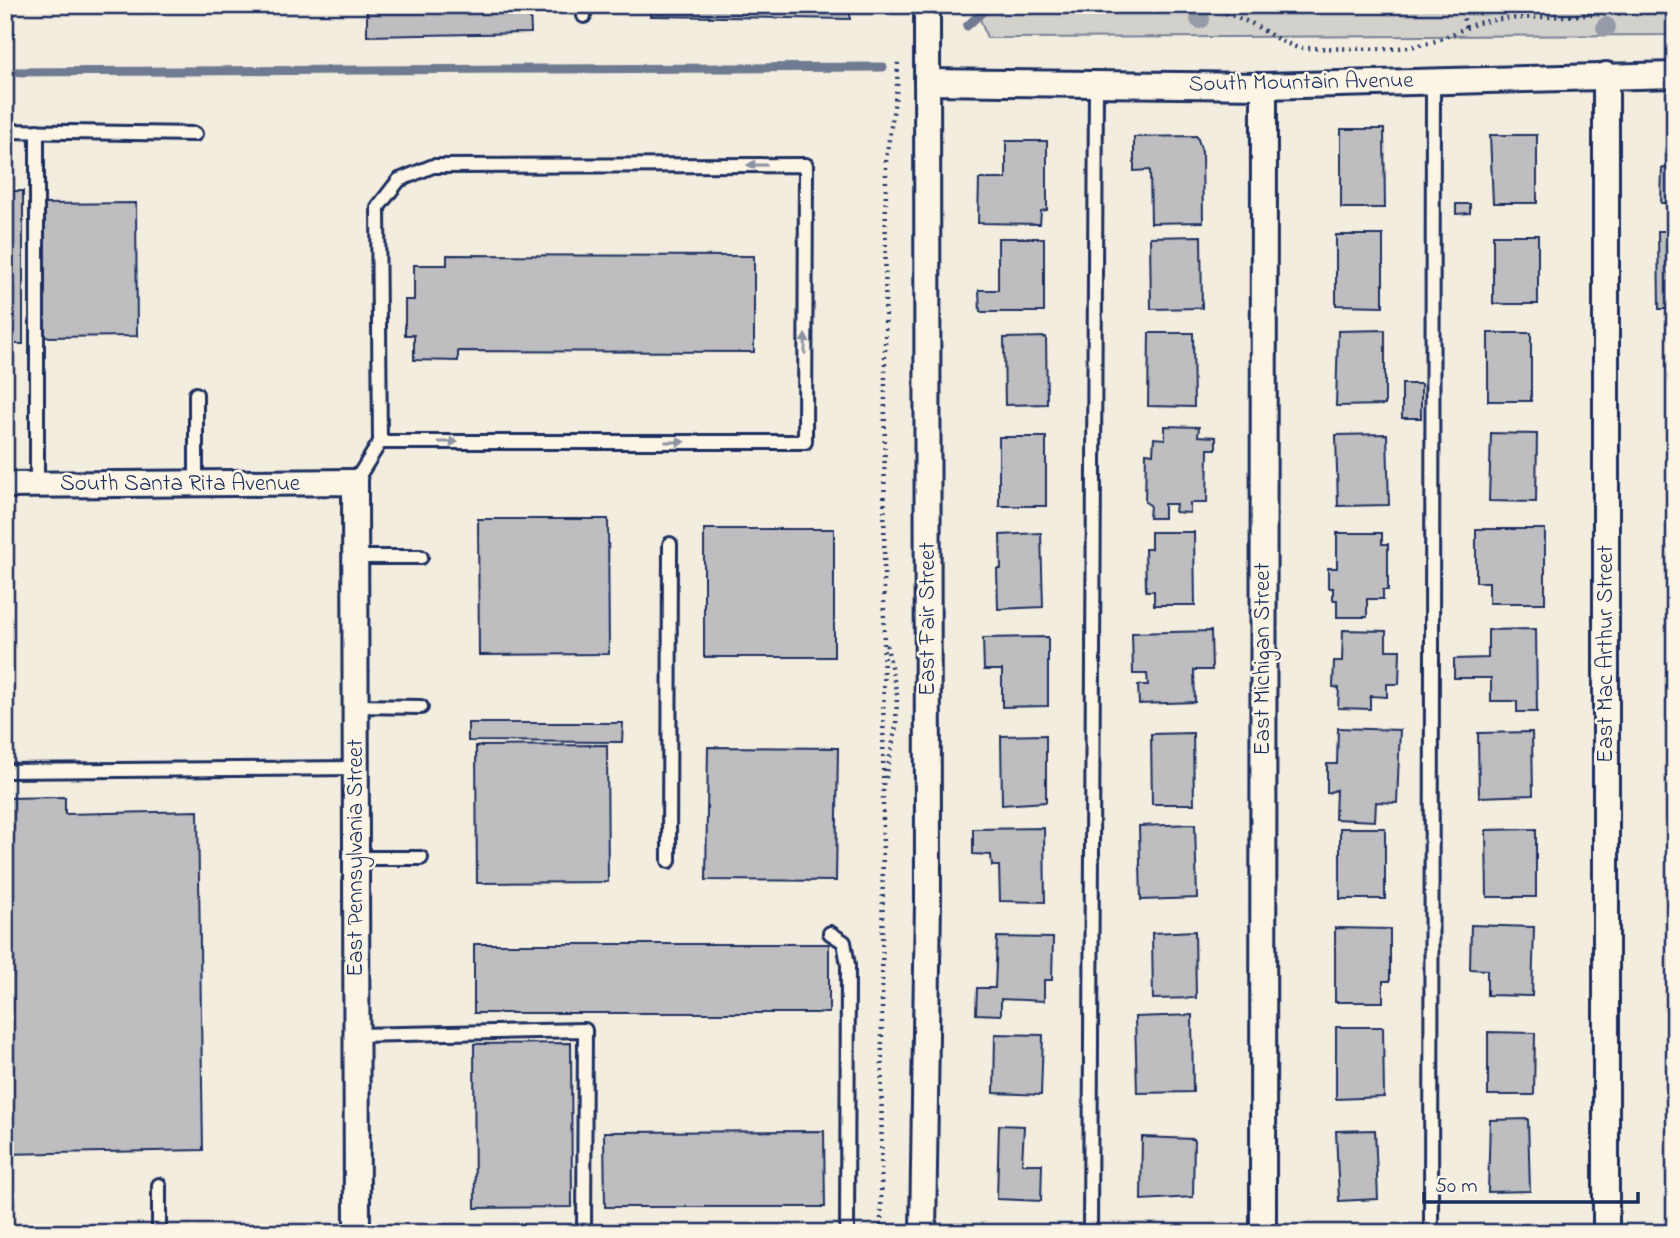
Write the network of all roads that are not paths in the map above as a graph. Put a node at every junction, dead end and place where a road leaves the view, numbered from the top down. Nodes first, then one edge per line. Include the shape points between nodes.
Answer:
1 (927, 5) edge
2 (1605, 75) junction
3 (1675, 75) edge
4 (1433, 80) junction
5 (927, 82) junction
6 (1096, 84) junction
7 (1264, 86) junction
8 (5, 131) edge
9 (37, 131) junction
10 (195, 134) dead end
11 (196, 394) dead end
12 (380, 442) junction
13 (355, 482) junction
14 (196, 483) junction
15 (37, 484) junction
16 (5, 485) edge
17 (670, 544) dead end
18 (356, 557) junction
19 (421, 557) dead end
20 (356, 706) junction
21 (421, 706) dead end
22 (356, 768) junction
23 (5, 771) edge
24 (356, 858) junction
25 (421, 858) dead end
26 (670, 861) dead end
27 (830, 933) dead end
28 (356, 1035) junction
29 (159, 1185) dead end
30 (159, 1233) edge
31 (357, 1233) edge
32 (584, 1233) edge
33 (847, 1233) edge
34 (923, 1233) edge
35 (1090, 1233) edge
36 (1263, 1233) edge
37 (1431, 1233) edge
38 (1606, 1233) edge

1 - 5 street, East Fair Street
2 - 3 street, South Mountain Avenue
2 - 4 street, South Mountain Avenue
2 - 38 street, East Mac Arthur Street
4 - 7 street, South Mountain Avenue
4 - 37 lane
5 - 6 street, South Mountain Avenue
5 - 34 street, East Fair Street via 928,901
6 - 7 street, South Mountain Avenue
6 - 35 lane
7 - 36 street, East Michigan Street
8 - 9 lane
9 - 10 lane
9 - 15 lane
11 - 14 lane
12 -> 12 lane via 804,442 806,165 433,166 399,180 378,207
12 - 13 lane
13 - 14 street, South Santa Rita Avenue
13 - 18 street, East Pennsylvania Street
14 - 15 street, South Santa Rita Avenue
15 - 16 street, South Santa Rita Avenue
17 - 26 lane
18 - 19 lane
18 - 20 street, East Pennsylvania Street
20 - 21 lane
20 - 22 street, East Pennsylvania Street
22 - 23 lane
22 - 24 street, East Pennsylvania Street
24 - 25 lane
24 - 28 street, East Pennsylvania Street
27 - 33 lane via 844,942 848,965
28 - 31 street, East Pennsylvania Street
28 - 32 lane via 585,1030
29 - 30 lane

